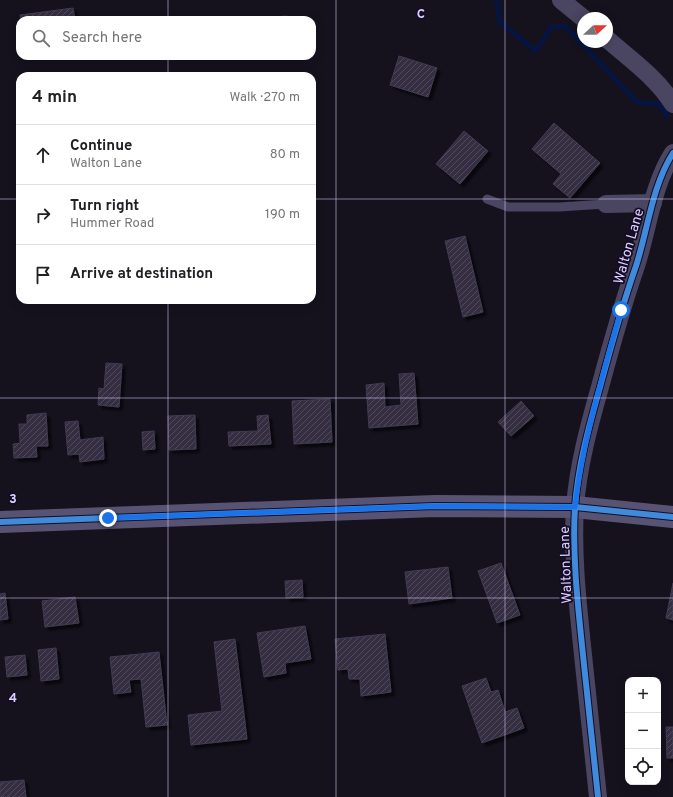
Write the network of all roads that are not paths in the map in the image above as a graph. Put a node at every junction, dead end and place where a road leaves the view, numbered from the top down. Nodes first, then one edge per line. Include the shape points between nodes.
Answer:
1 (561, 0) edge
2 (577, 13) edge
3 (613, 44) edge
4 (673, 104) edge
5 (673, 153) edge
6 (487, 199) dead end
7 (653, 203) junction
8 (606, 204) joint
9 (575, 507) junction
10 (673, 517) edge
11 (0, 522) edge
12 (598, 797) edge

1 - 2 street
3 - 4 street via 650,77
5 - 7 street, Walton Lane
6 - 8 lane via 508,207
7 - 8 street
7 - 9 street, Walton Lane via 587,432
9 - 10 main road
9 - 11 main road via 427,506
9 - 12 street, Walton Lane via 579,614

